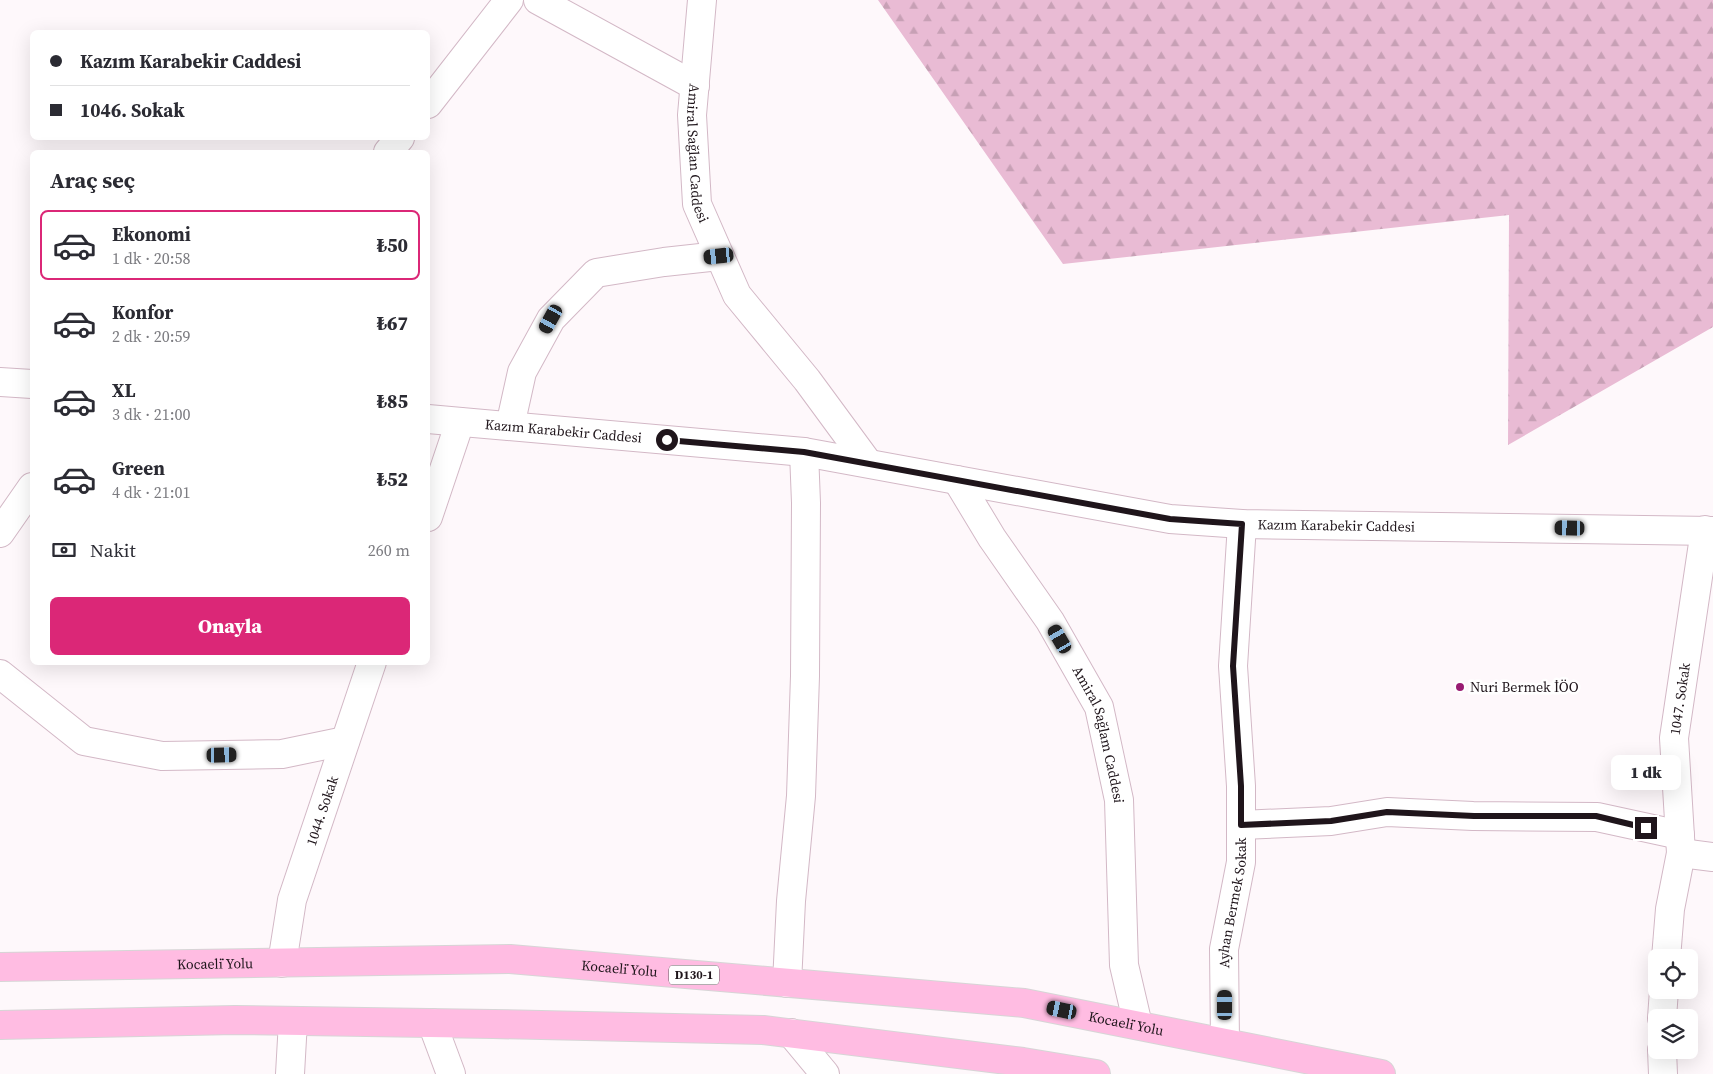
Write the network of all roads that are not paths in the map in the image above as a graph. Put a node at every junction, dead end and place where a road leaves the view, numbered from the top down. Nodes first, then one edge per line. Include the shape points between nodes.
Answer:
1 (509, 0) edge
2 (538, 0) edge
3 (702, 0) edge
4 (695, 86) junction
5 (430, 101) edge
6 (398, 140) edge
7 (390, 150) edge
8 (719, 256) junction
9 (0, 382) edge
10 (30, 384) edge
11 (430, 419) edge
12 (460, 422) junction
13 (510, 426) junction
14 (804, 452) junction
15 (868, 463) junction
16 (957, 480) junction
17 (30, 490) edge
18 (430, 511) edge
19 (1242, 524) junction
20 (1709, 530) edge
21 (0, 534) edge
22 (371, 665) edge
23 (0, 674) edge
24 (345, 741) junction
25 (1241, 825) junction
26 (1680, 844) junction
27 (1713, 858) edge
28 (1667, 949) edge
29 (282, 962) junction
30 (0, 967) edge
31 (787, 983) junction
32 (293, 1021) junction
33 (432, 1023) junction
34 (0, 1025) edge
35 (1138, 1025) junction
36 (791, 1033) junction
37 (1225, 1042) junction
38 (1662, 1059) edge
39 (290, 1074) edge
40 (451, 1074) edge
41 (825, 1074) edge
42 (1096, 1074) edge
43 (1381, 1074) edge
44 (1663, 1074) edge

1 - 5 street
2 - 4 street
3 - 4 street, Amiral Sağlan Caddesi
4 - 8 street, Amiral Sağlan Caddesi via 692,115 697,204
6 - 7 street
8 - 13 street via 596,273 551,319 522,372
8 - 15 street, Amiral Sağlan Caddesi via 737,296 807,380
9 - 10 street
11 - 12 street, Kazım Karabekir Caddesi
12 - 13 street, Kazım Karabekir Caddesi
12 - 18 street
13 - 14 street, Kazım Karabekir Caddesi
14 - 15 street, Kazım Karabekir Caddesi
14 - 31 street via 801,796
15 - 16 street, Kazım Karabekir Caddesi
16 - 19 street, Kazım Karabekir Caddesi via 1170,519
16 - 35 street, Amiral Sağlam Caddesi via 1050,622 1099,707 1119,800 1124,965
17 - 21 street
19 - 20 street, Kazım Karabekir Caddesi
19 - 25 street, Ayhan Bermek Sokak via 1233,666
20 - 26 street, 1047. Sokak via 1674,738
22 - 24 street, 1044. Sokak
23 - 24 street via 84,741 94,743 162,756 282,754
24 - 29 street, 1044. Sokak via 292,900
25 - 26 street via 1331,821 1387,812 1596,816
25 - 37 street, Ayhan Bermek Sokak via 1241,862 1224,949
26 - 27 street
26 - 28 street, 1047. Sokak
29 - 30 highway, Kocaeli̇ Yolu / D130-1
29 - 31 highway, Kocaeli̇ Yolu / D130-1 via 510,959
31 - 35 highway, Kocaeli̇ Yolu / D130-1 via 1024,1003
32 - 33 highway
32 - 34 highway
32 - 39 street
33 - 36 highway
33 - 40 street
35 - 37 highway, Kocaeli̇ Yolu / D130-1
36 - 41 street
36 - 42 highway
37 - 43 highway, Kocaeli̇ Yolu / D130-1
38 - 44 street

